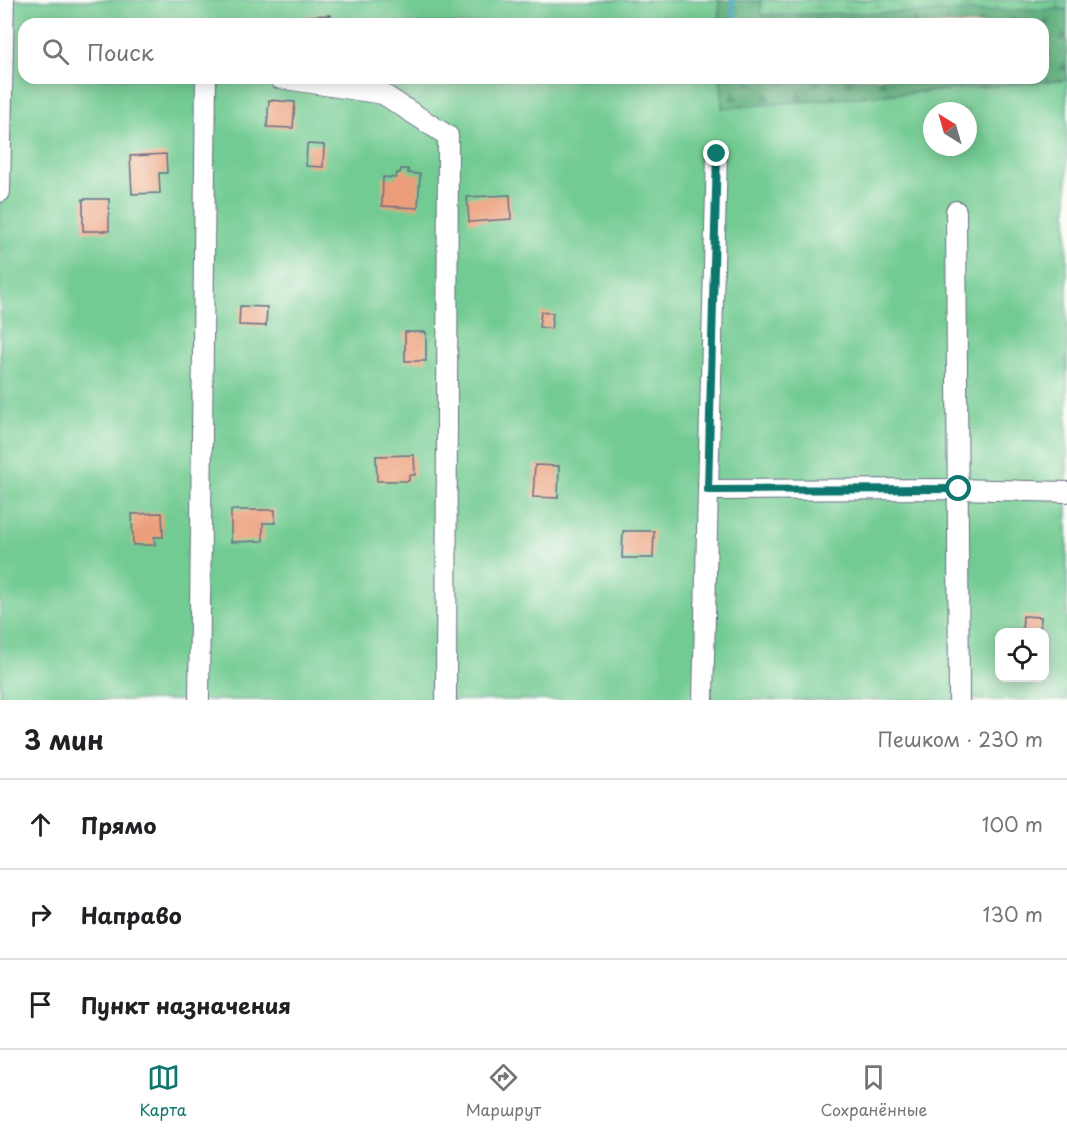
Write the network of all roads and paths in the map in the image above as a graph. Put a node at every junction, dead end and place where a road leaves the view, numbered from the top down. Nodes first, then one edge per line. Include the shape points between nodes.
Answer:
1 (3, 0) edge
2 (206, 84) edge
3 (318, 84) edge
4 (717, 154) dead end
5 (0, 192) edge
6 (956, 211) dead end
7 (959, 489) junction
8 (708, 490) junction
9 (1067, 492) edge
10 (199, 700) edge
11 (446, 700) edge
12 (703, 700) edge
13 (959, 700) edge

1 - 5 street
2 - 10 street
3 - 11 street via 382,94 448,136
4 - 8 street
6 - 7 street
7 - 8 street
7 - 9 street
7 - 13 street
8 - 12 street

